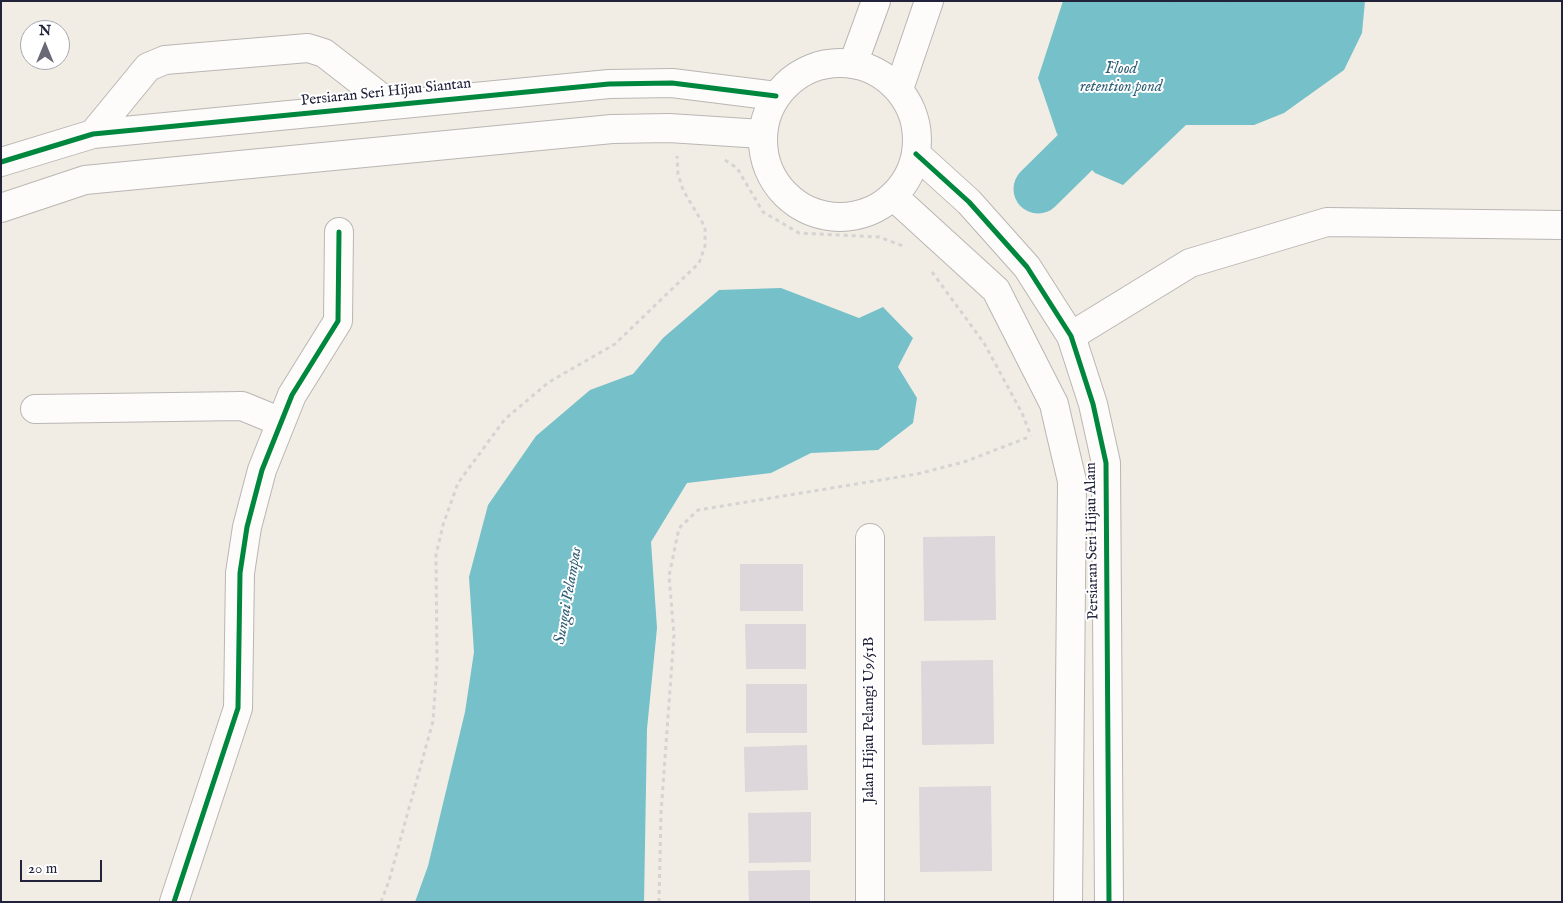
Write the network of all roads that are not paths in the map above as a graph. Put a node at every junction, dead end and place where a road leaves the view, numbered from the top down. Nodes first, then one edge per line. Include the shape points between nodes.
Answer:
1 (876, 1) edge
2 (929, 1) edge
3 (853, 64) junction
4 (899, 89) junction
5 (776, 96) junction
6 (391, 105) junction
7 (93, 134) junction
8 (762, 134) junction
9 (916, 154) junction
10 (1, 162) edge
11 (893, 196) junction
12 (1, 208) edge
13 (1562, 225) edge
14 (339, 232) dead end
15 (1071, 336) junction
16 (35, 409) dead end
17 (281, 422) junction
18 (870, 538) dead end
19 (174, 902) edge
20 (870, 902) edge
21 (1068, 902) edge
22 (1109, 902) edge

1 - 3 street
2 - 4 street
3 - 4 street via 878,73
3 - 5 street via 827,64 802,72
4 - 9 street via 913,116
5 - 6 street, Persiaran Seri Hijau Siantan via 672,83 609,84
5 - 8 street via 768,109
6 - 7 street, Persiaran Seri Hijau Siantan
6 - 7 street via 324,53 308,48 213,55 165,60 148,67
7 - 10 street, Persiaran Seri Hijau Siantan
8 - 11 street via 764,160 776,184 794,203 818,214 845,217 871,210
8 - 12 street via 612,128 85,180
9 - 11 street via 904,184
9 - 15 street, Persiaran Seri Hijau Alam via 969,202 1027,267
11 - 21 street, Persiaran Seri Hijau Alam via 996,290 1054,404 1072,481
13 - 15 street via 1327,222 1190,263
14 - 17 street via 338,321 292,395
15 - 22 street, Persiaran Seri Hijau Alam via 1093,404 1106,463
16 - 17 street via 242,406
17 - 19 street via 262,470 247,527 240,574 238,708
18 - 20 street, Jalan Hijau Pelangi U9/51B

